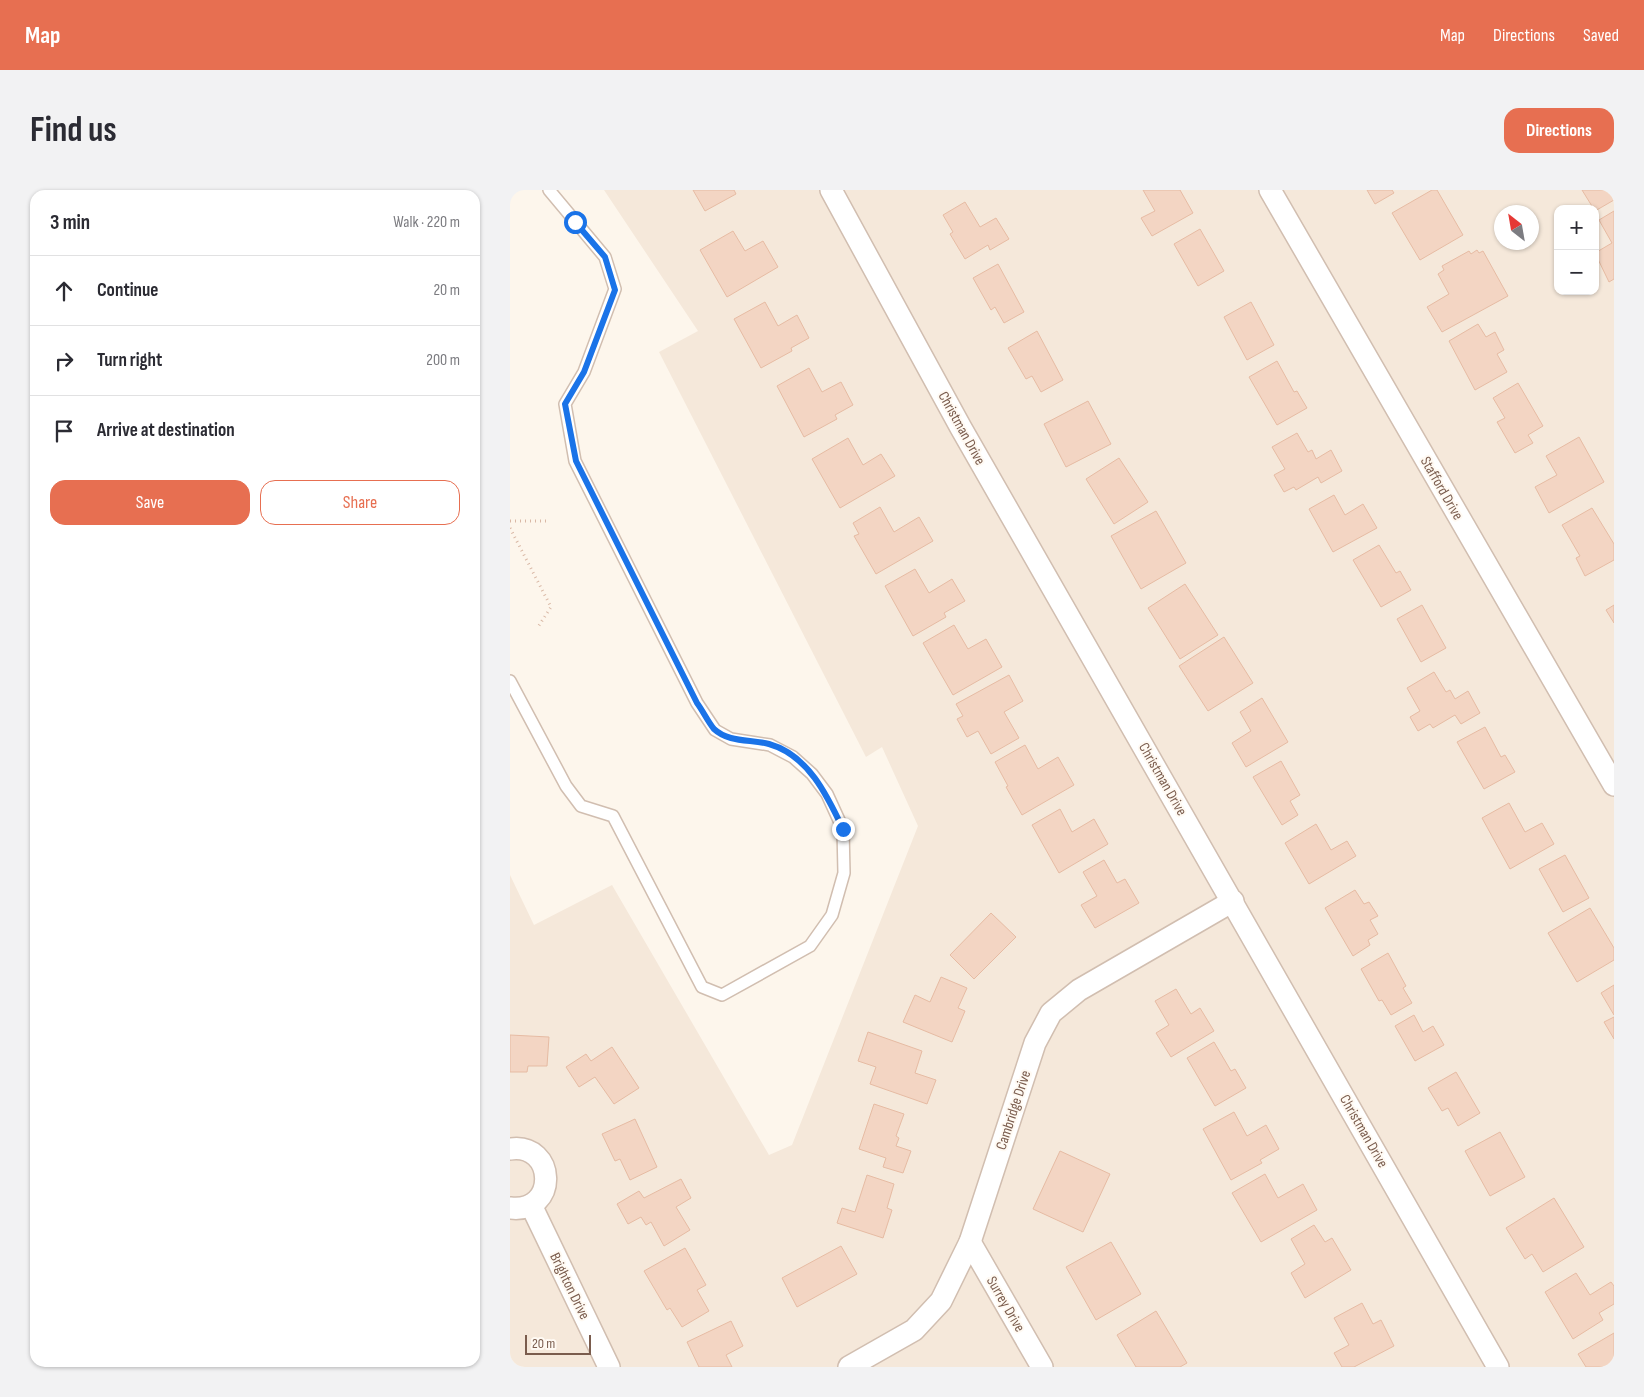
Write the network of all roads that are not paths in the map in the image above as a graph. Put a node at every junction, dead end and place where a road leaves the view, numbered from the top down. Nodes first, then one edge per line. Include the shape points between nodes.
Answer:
1 (549, 190) edge
2 (831, 190) edge
3 (1270, 190) edge
4 (510, 681) edge
5 (1614, 786) edge
6 (1234, 901) junction
7 (510, 1149) edge
8 (520, 1206) edge
9 (970, 1242) junction
10 (609, 1367) edge
11 (849, 1367) edge
12 (1042, 1367) edge
13 (1498, 1367) edge

1 - 4 lane via 605,257 615,290 584,372 565,404 576,461 697,703 715,730 731,739 770,744 793,757 827,794 843,829 842,881 832,915 810,946 722,995 702,986 613,816 581,806 566,786
2 - 6 street, Christman Drive via 966,436
3 - 5 street, Stafford Drive
6 - 9 street, Cambridge Drive via 1079,990 1051,1013 1035,1043
6 - 13 street, Christman Drive
7 - 8 street, Brighton Drive via 524,1149 538,1158 547,1179 544,1190
8 - 10 street, Brighton Drive
9 - 11 street, Cambridge Drive via 941,1301 914,1330
9 - 12 street, Surrey Drive

